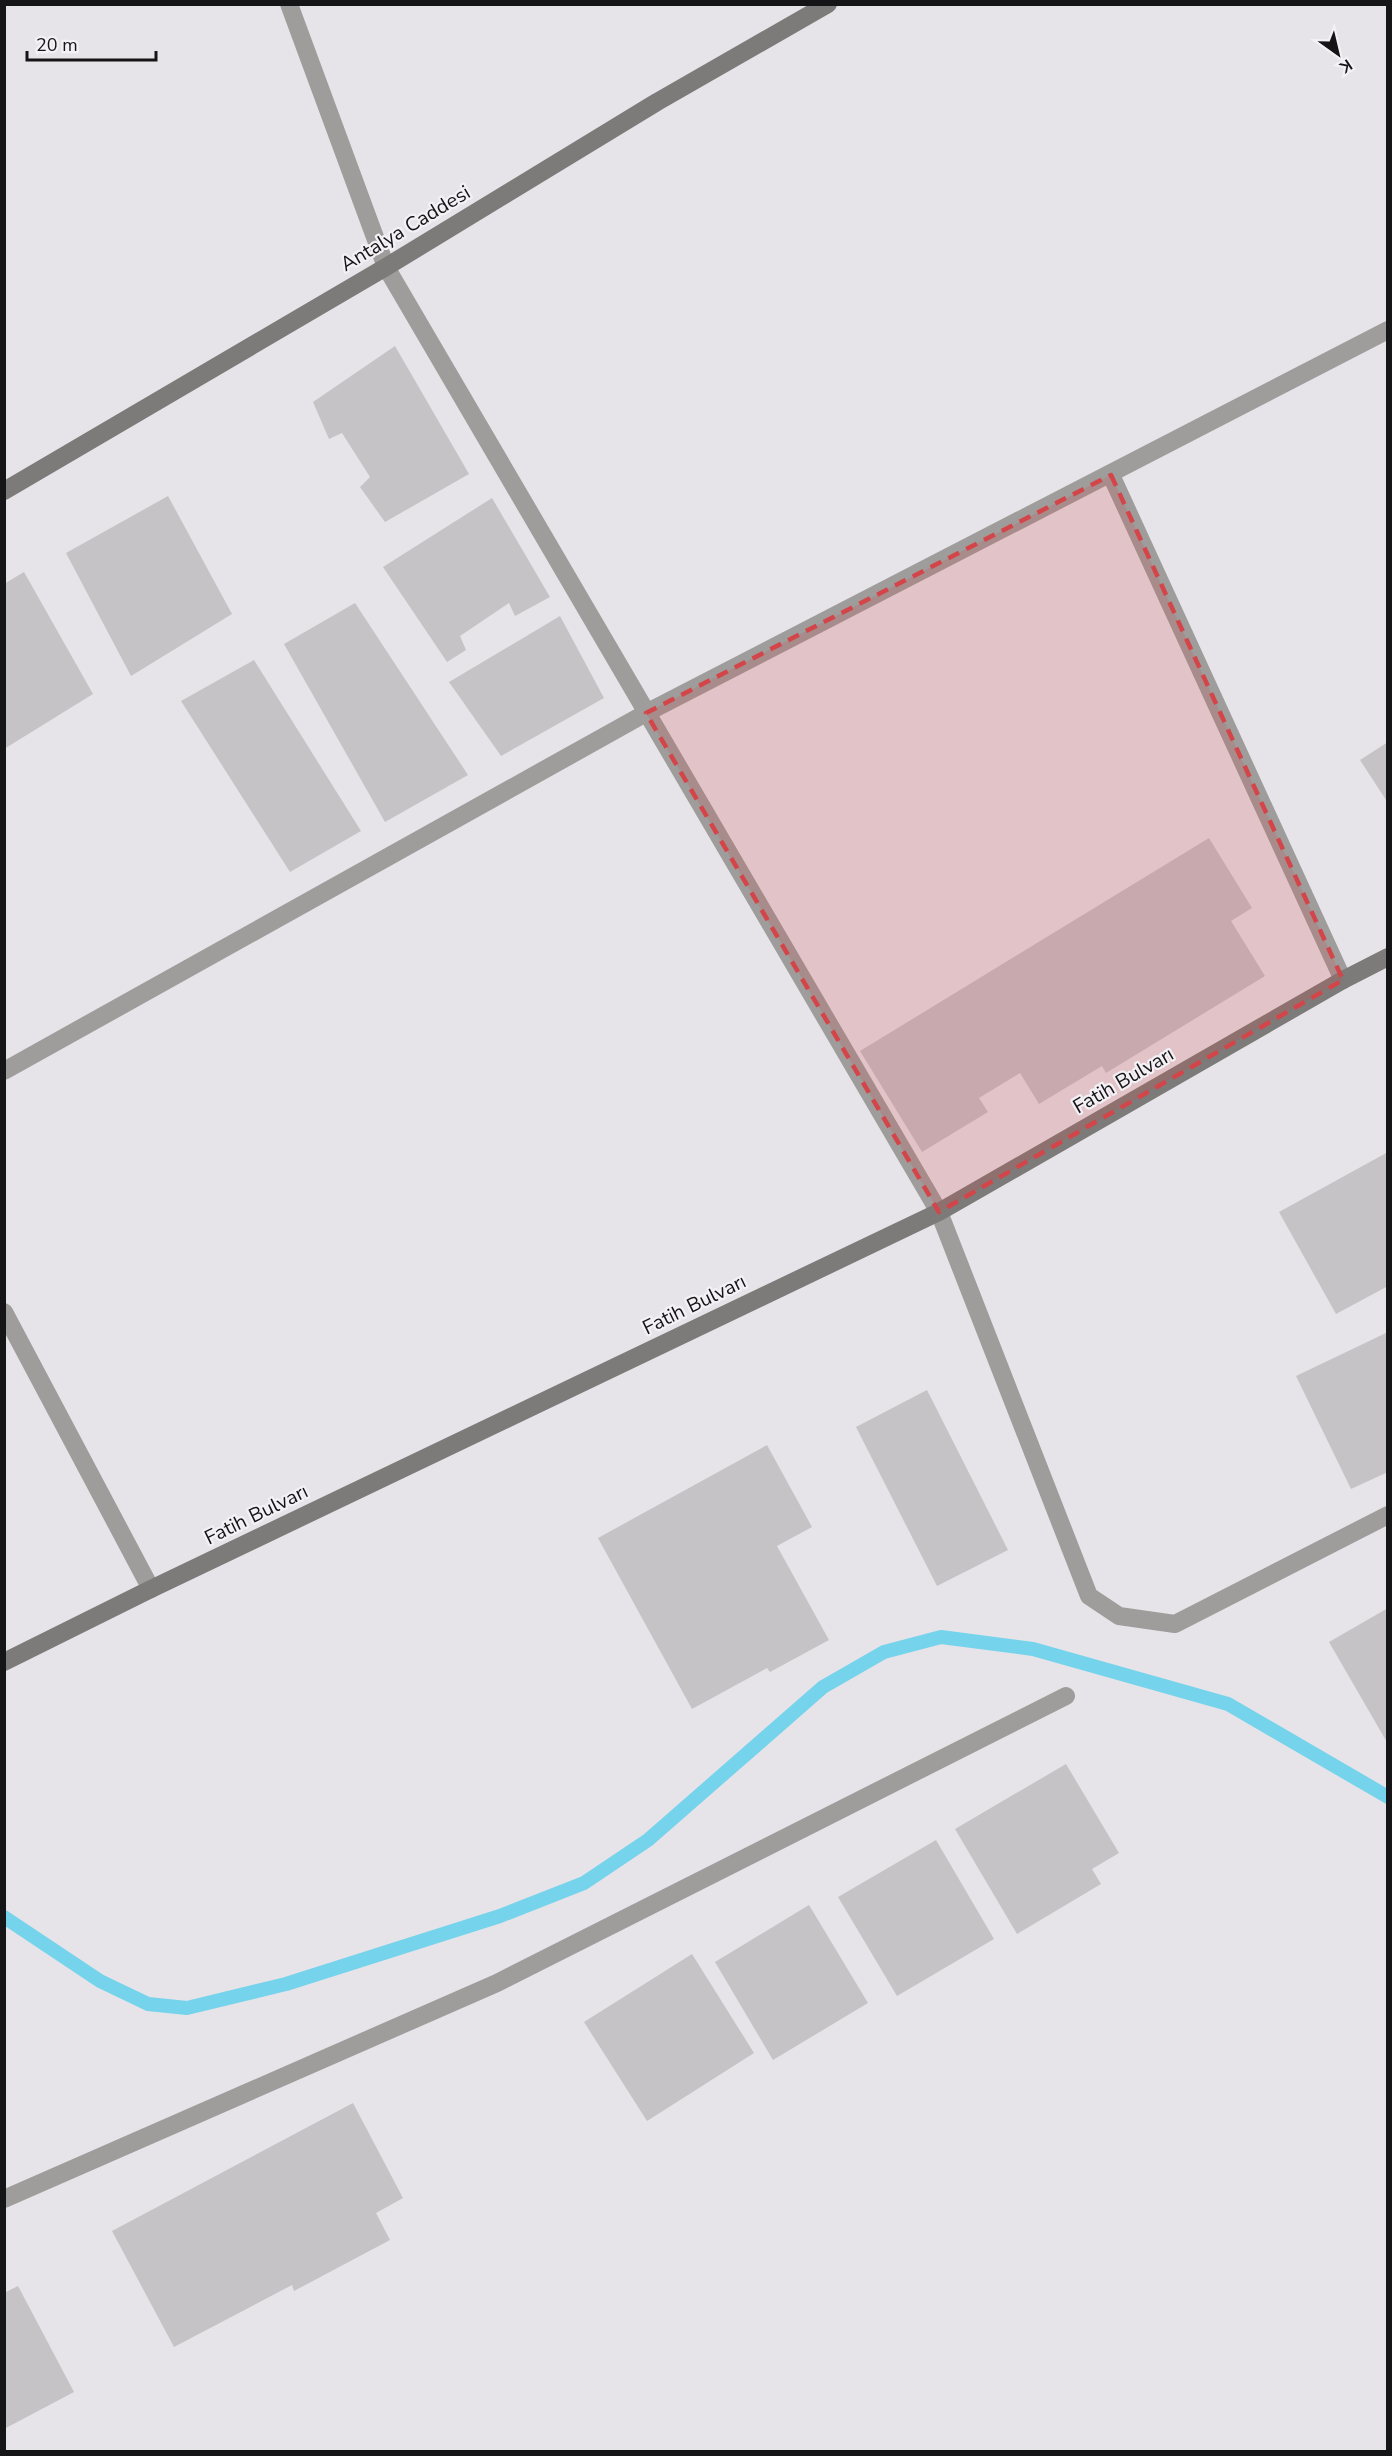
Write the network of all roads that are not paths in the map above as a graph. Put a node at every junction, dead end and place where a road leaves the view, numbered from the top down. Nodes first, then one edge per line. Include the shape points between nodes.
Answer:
1 (289, 4) edge
2 (828, 4) edge
3 (386, 267) junction
4 (1388, 330) edge
5 (1111, 475) junction
6 (4, 491) edge
7 (646, 713) junction
8 (1388, 957) edge
9 (1343, 980) junction
10 (4, 1071) edge
11 (939, 1212) junction
12 (4, 1312) edge
13 (1388, 1515) edge
14 (151, 1589) junction
15 (4, 1662) edge
16 (1066, 1696) dead end
17 (4, 2199) edge

1 - 3 street
2 - 3 main road, Antalya Caddesi via 657,102
3 - 6 main road, Antalya Caddesi
3 - 7 street
4 - 5 street
5 - 7 street
5 - 9 street
7 - 10 street
7 - 11 street
8 - 9 main road, Fatih Bulvarı
9 - 11 main road, Fatih Bulvarı
11 - 13 street via 1089,1596 1119,1616 1174,1624
11 - 14 main road, Fatih Bulvarı
12 - 14 street
14 - 15 main road, Fatih Bulvarı
16 - 17 street via 497,1983

